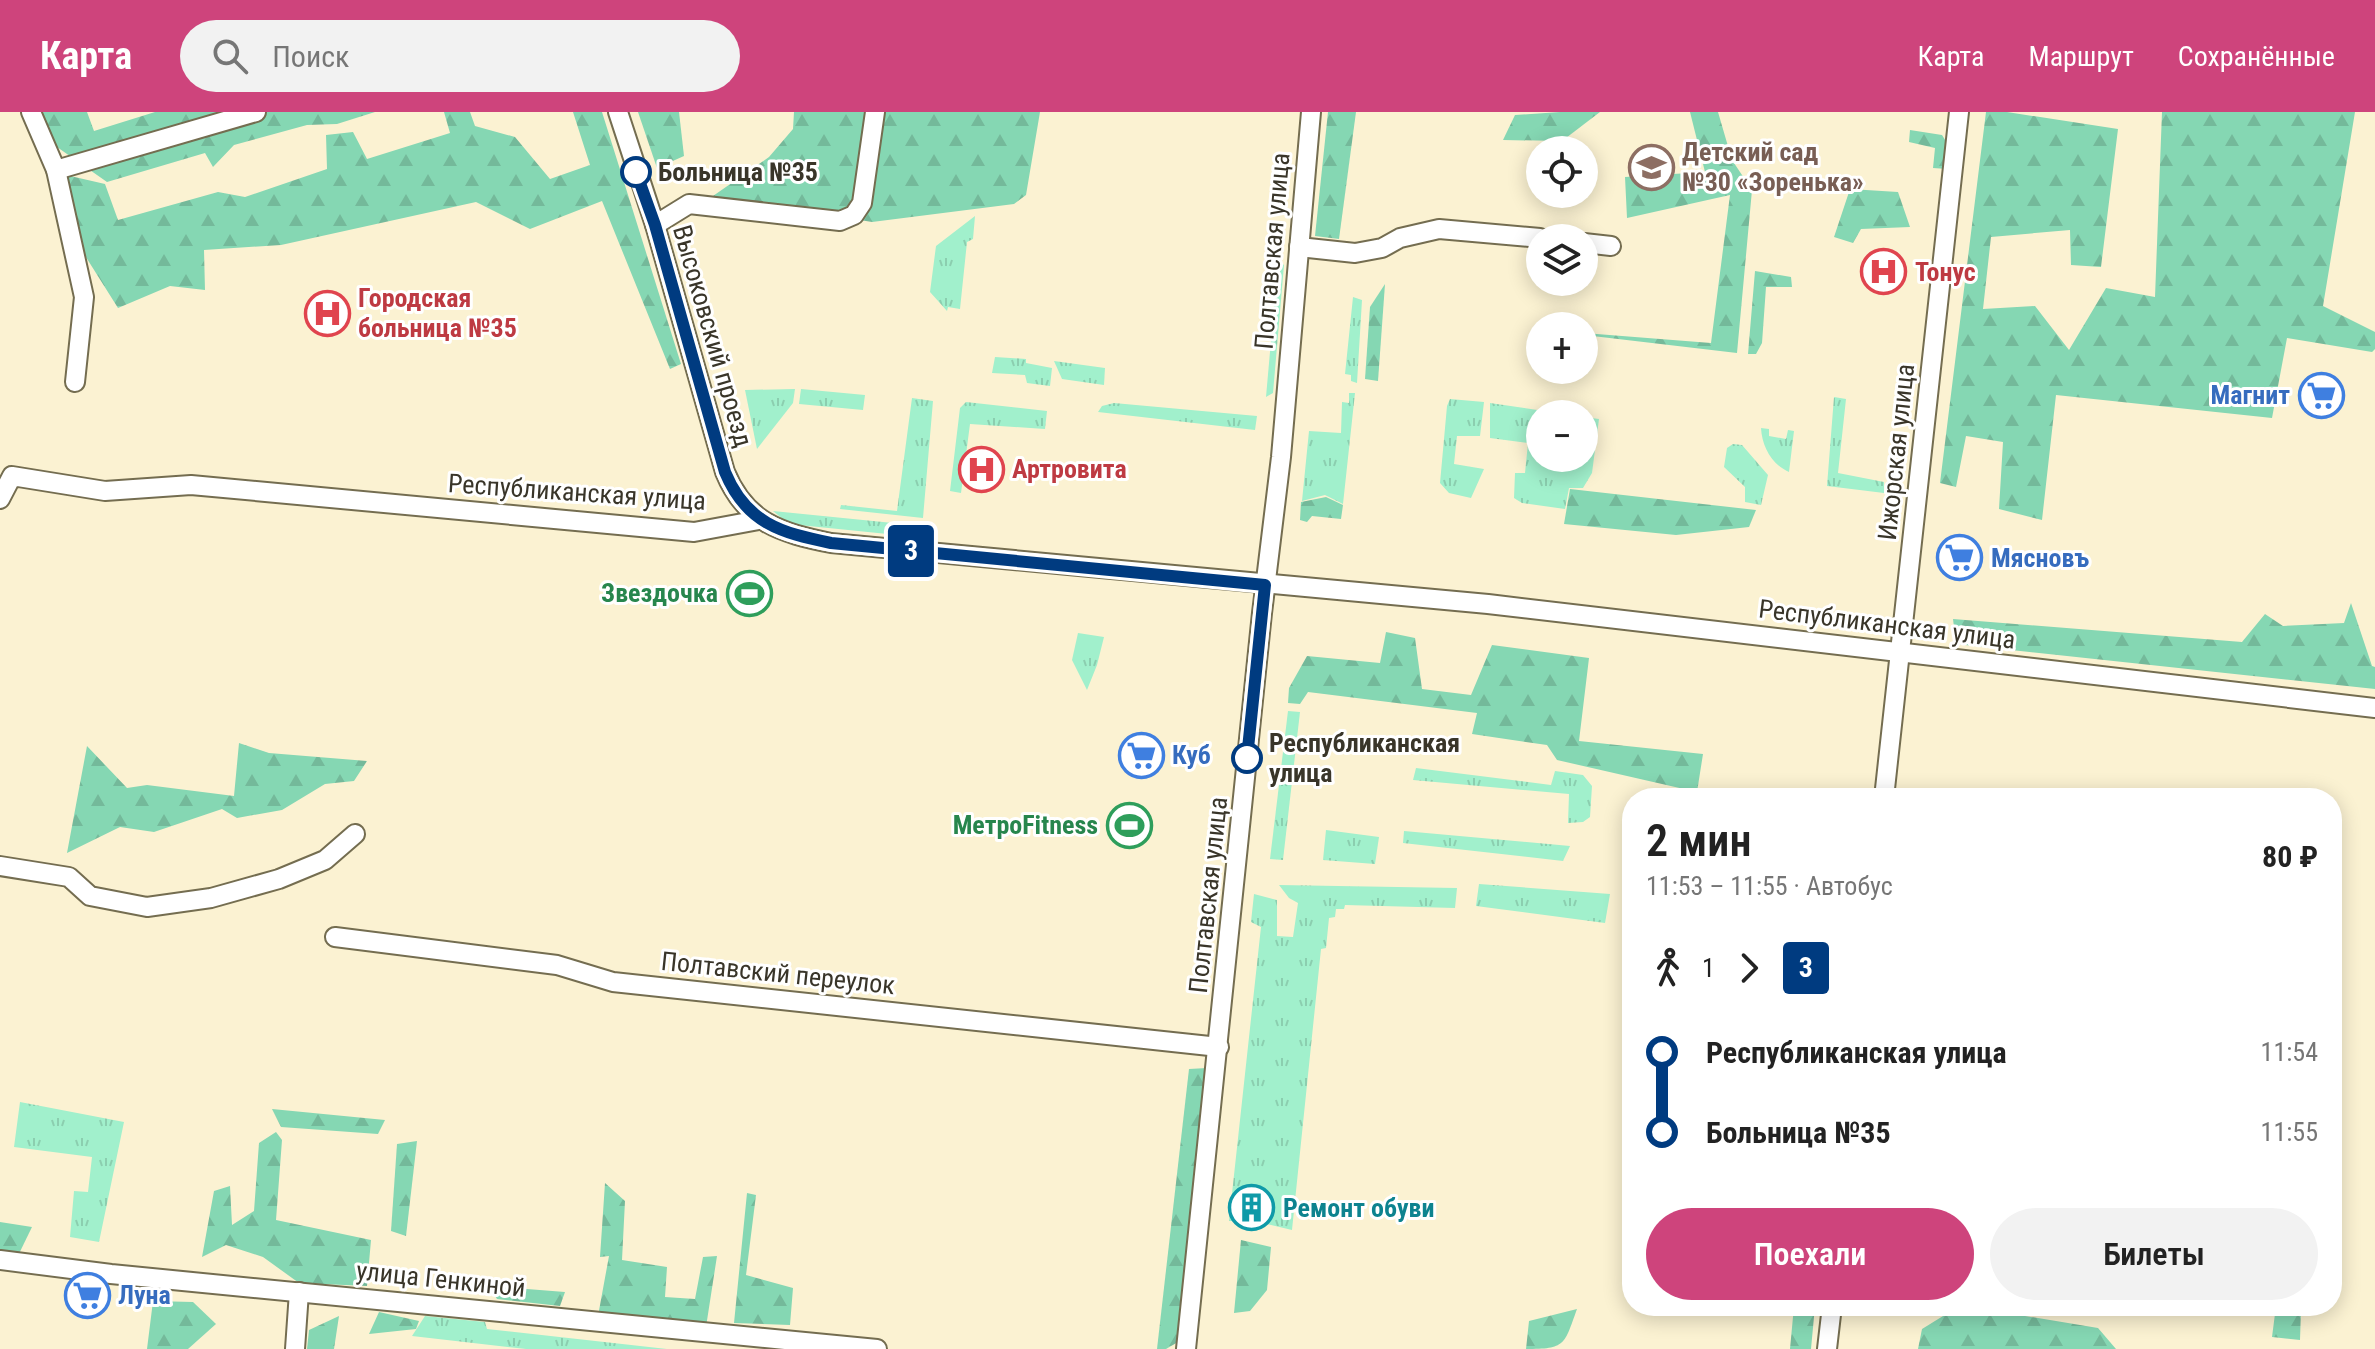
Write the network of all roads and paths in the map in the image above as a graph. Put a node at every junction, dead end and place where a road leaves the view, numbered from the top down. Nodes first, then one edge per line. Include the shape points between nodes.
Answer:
1 (31, 112) edge
2 (256, 112) edge
3 (618, 112) edge
4 (875, 112) edge
5 (1311, 112) edge
6 (1959, 112) edge
7 (56, 170) junction
8 (655, 225) junction
9 (1526, 237) edge
10 (1598, 245) edge
11 (1611, 246) dead end
12 (1299, 247) junction
13 (75, 382) dead end
14 (0, 499) edge
15 (759, 520) junction
16 (1265, 585) junction
17 (1900, 651) junction
18 (2375, 708) edge
19 (1885, 788) edge
20 (355, 834) dead end
21 (0, 866) edge
22 (335, 937) dead end
23 (1219, 1047) junction
24 (0, 1260) edge
25 (299, 1292) junction
26 (1831, 1316) edge
27 (731, 1341) edge
28 (295, 1349) edge
29 (877, 1349) edge
30 (1186, 1349) edge
31 (1827, 1349) edge

1 - 7 street
2 - 7 street
3 - 8 street, Высоковский проезд
4 - 8 street via 862,203 854,215 840,221 689,204
5 - 12 street, Полтавская улица
6 - 17 street, Ижорская улица
7 - 13 street via 84,297
8 - 15 street, Высоковский проезд via 725,472
9 - 12 street via 1439,229 1355,253
10 - 11 street
12 - 16 street, Полтавская улица
14 - 15 street, Республиканская улица via 12,476 105,491 191,485 694,532
15 - 16 street, Республиканская улица via 792,535 831,543
16 - 17 street, Республиканская улица via 1488,604
16 - 23 street, Полтавская улица
17 - 18 street, Республиканская улица
17 - 19 street, Ижорская улица
20 - 21 street via 325,860 279,879 211,898 147,907 90,896 69,877
22 - 23 street, Полтавский переулок via 557,965 613,982
23 - 30 street, Полтавская улица
24 - 25 street, улица Генкиной
25 - 27 street, улица Генкиной
25 - 28 street
26 - 31 street
27 - 29 street, улица Генкиной

